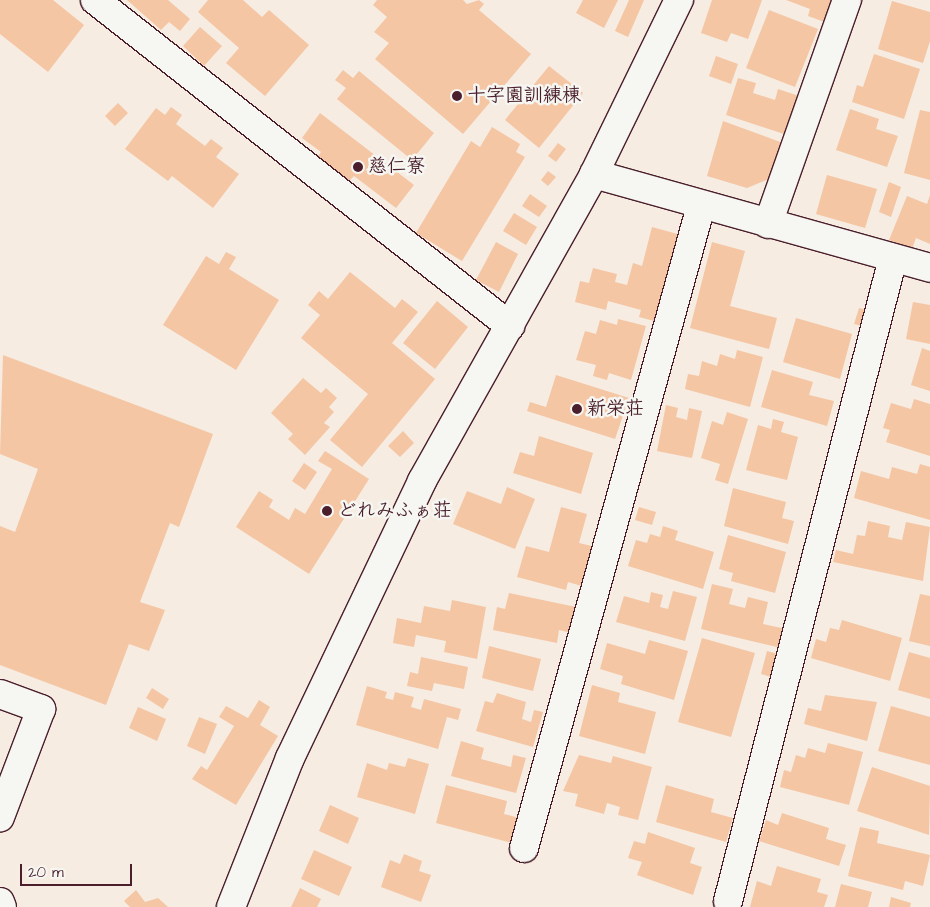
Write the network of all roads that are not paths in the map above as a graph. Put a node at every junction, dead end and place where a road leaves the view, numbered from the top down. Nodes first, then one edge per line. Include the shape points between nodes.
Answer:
1 (95, 0) edge
2 (679, 0) edge
3 (847, 0) edge
4 (594, 174) junction
5 (701, 206) junction
6 (768, 224) junction
7 (893, 258) junction
8 (930, 268) edge
9 (510, 326) junction
10 (0, 694) edge
11 (0, 817) edge
12 (524, 848) dead end
13 (728, 901) dead end
14 (0, 902) edge
15 (2, 907) edge
16 (231, 907) edge

1 - 9 street
2 - 4 street
3 - 6 street
4 - 5 street
4 - 9 street
5 - 6 street
5 - 12 street
6 - 7 street
7 - 8 street
7 - 13 street
9 - 16 street via 422,481 290,758
10 - 11 street via 41,709
14 - 15 street

